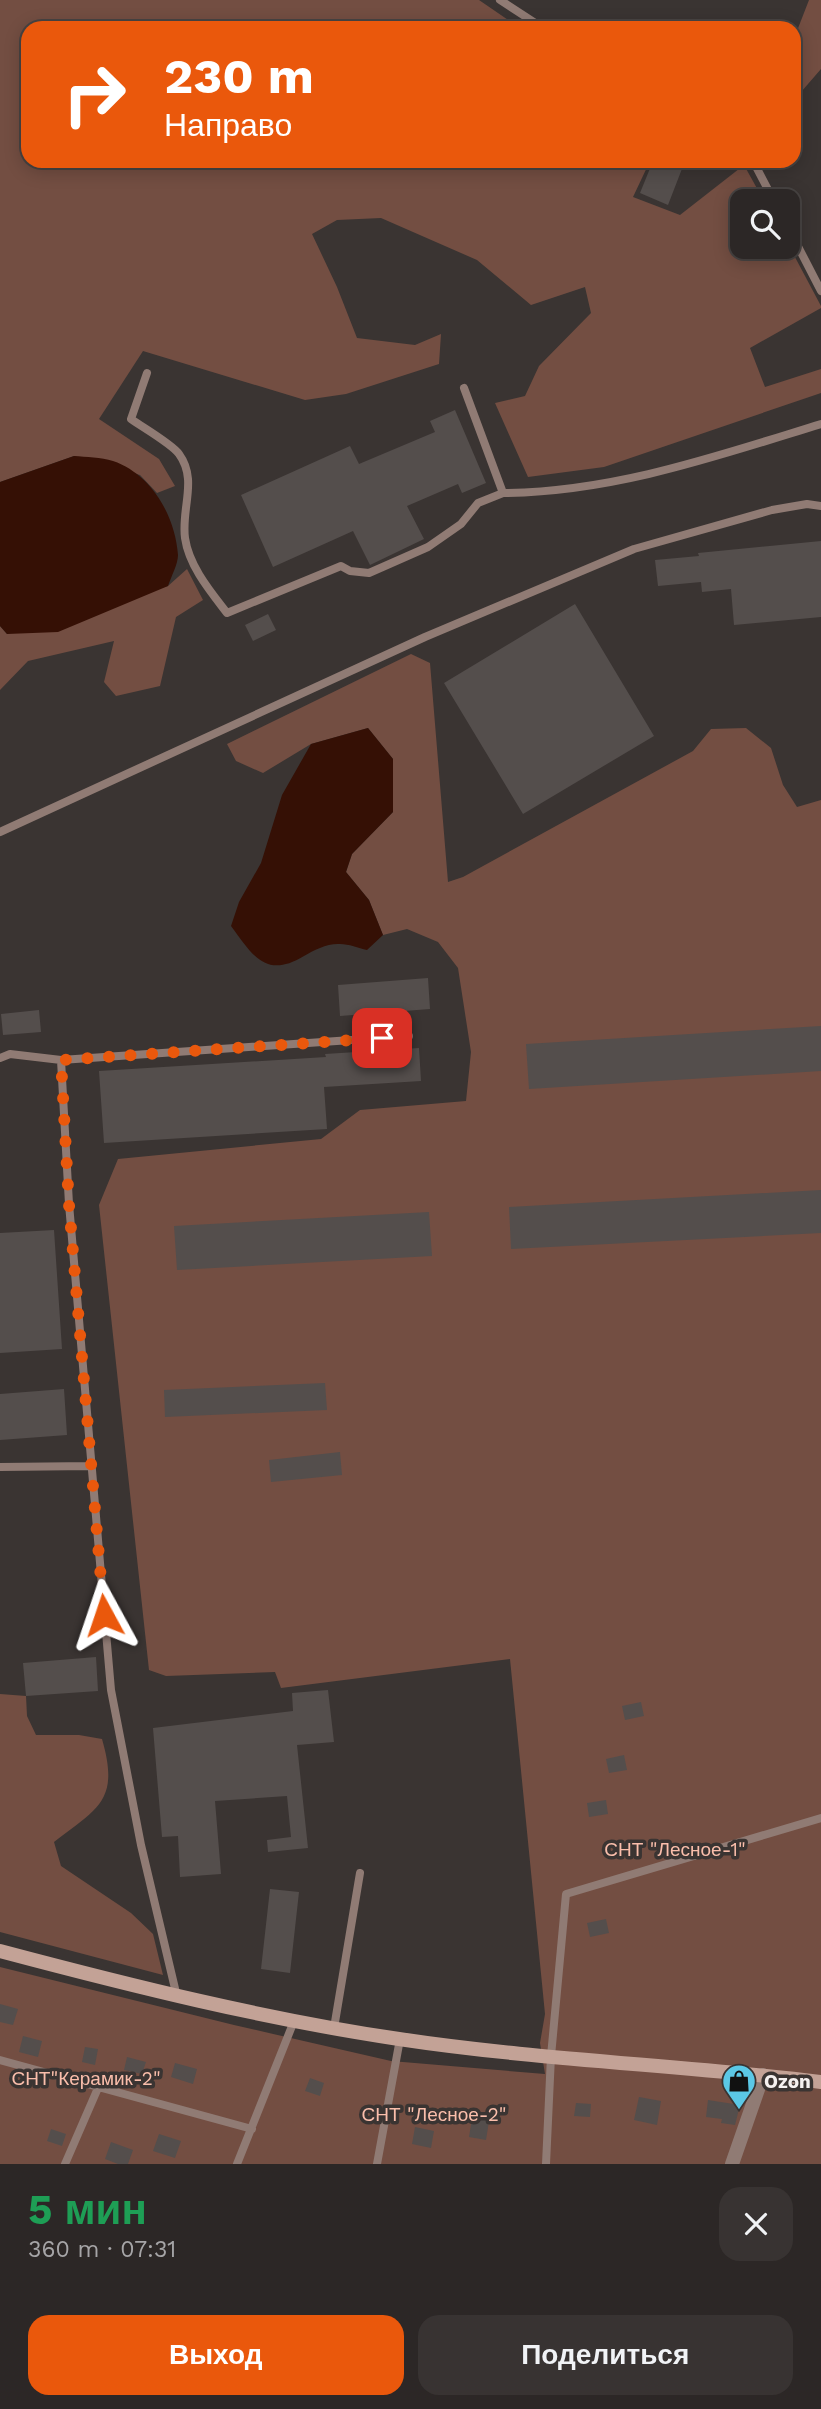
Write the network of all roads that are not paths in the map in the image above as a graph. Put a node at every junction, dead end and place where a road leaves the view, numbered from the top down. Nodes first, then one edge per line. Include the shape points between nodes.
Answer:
1 (500, 0) edge
2 (532, 21) edge
3 (757, 168) edge
4 (768, 189) edge
5 (800, 250) edge
6 (821, 291) edge
7 (147, 373) dead end
8 (464, 388) dead end
9 (821, 424) edge
10 (503, 493) junction
11 (821, 506) edge
12 (0, 832) edge
13 (409, 1036) dead end
14 (0, 1058) edge
15 (61, 1060) junction
16 (91, 1466) junction
17 (0, 1467) edge
18 (821, 1818) edge
19 (360, 1872) dead end
20 (0, 1951) edge
21 (177, 1997) junction
22 (294, 2021) junction
23 (334, 2028) junction
24 (400, 2039) junction
25 (551, 2056) junction
26 (0, 2060) edge
27 (763, 2075) junction
28 (821, 2081) edge
29 (98, 2088) junction
30 (252, 2129) junction
31 (65, 2164) edge
32 (237, 2164) edge
33 (377, 2164) edge
34 (546, 2164) edge
35 (732, 2164) edge

1 - 2 lane
3 - 4 lane
5 - 6 lane
7 - 10 lane via 131,419 179,453 190,479 185,538 201,579 227,613 341,566 369,573 428,547 461,524 478,503
8 - 10 lane
9 - 10 lane via 600,485
11 - 12 lane via 772,510 634,549 425,637
13 - 15 lane
14 - 15 lane via 10,1054
15 - 16 lane
16 - 17 lane
16 - 21 lane via 111,1690
18 - 25 lane via 566,1894
19 - 23 lane
20 - 21 street
21 - 22 street
22 - 23 street
22 - 30 lane
23 - 24 street
24 - 25 street
24 - 33 lane
25 - 27 street
25 - 34 lane
26 - 29 lane
27 - 28 street
27 - 35 street
29 - 30 lane
29 - 31 lane
30 - 32 lane

